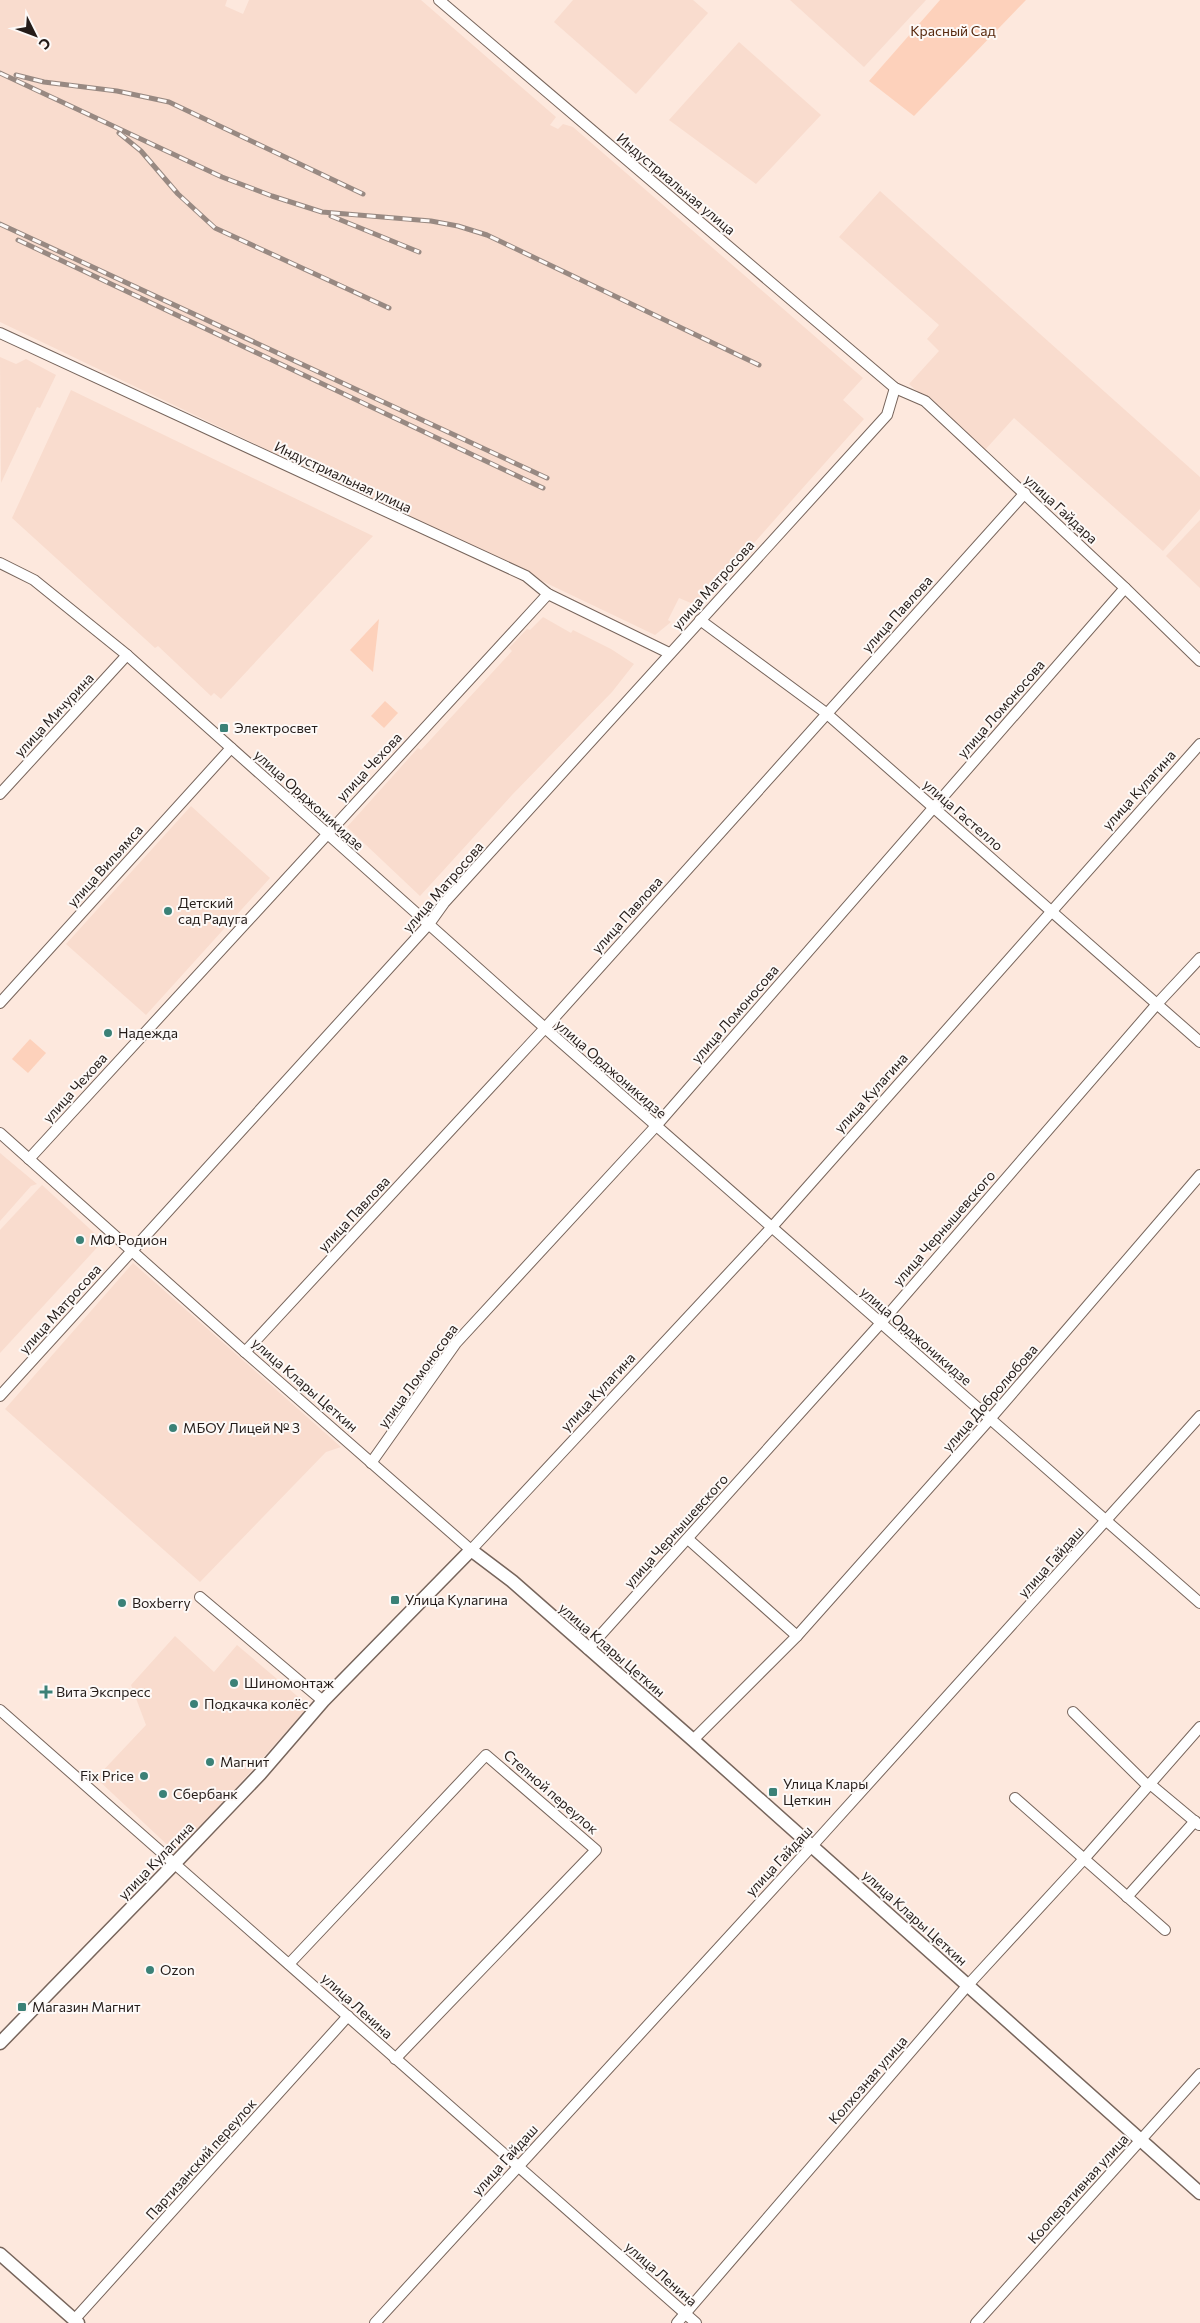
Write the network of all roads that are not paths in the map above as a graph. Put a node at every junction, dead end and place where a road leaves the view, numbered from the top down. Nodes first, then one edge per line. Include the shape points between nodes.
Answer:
1 (439, 0) edge
2 (0, 333) edge
3 (895, 388) junction
4 (1025, 493) junction
5 (0, 563) edge
6 (1126, 588) junction
7 (548, 594) junction
8 (700, 620) junction
9 (669, 653) junction
10 (127, 655) junction
11 (1200, 661) edge
12 (826, 713) junction
13 (1200, 744) edge
14 (231, 748) junction
15 (0, 794) edge
16 (934, 808) junction
17 (326, 834) junction
18 (1052, 911) junction
19 (429, 924) junction
20 (1200, 958) edge
21 (0, 1003) edge
22 (1157, 1004) junction
23 (545, 1028) junction
24 (1200, 1042) edge
25 (656, 1126) junction
26 (0, 1133) edge
27 (29, 1159) junction
28 (1200, 1175) edge
29 (772, 1227) junction
30 (131, 1250) junction
31 (880, 1324) junction
32 (245, 1352) junction
33 (0, 1396) edge
34 (1200, 1416) edge
35 (990, 1418) junction
36 (371, 1463) junction
37 (1107, 1521) junction
38 (688, 1539) junction
39 (471, 1550) junction
40 (200, 1597) dead end
41 (1200, 1603) edge
42 (798, 1636) junction
43 (588, 1649) junction
44 (323, 1701) junction
45 (0, 1710) edge
46 (1073, 1712) dead end
47 (1200, 1727) edge
48 (693, 1740) junction
49 (1149, 1785) junction
50 (1015, 1798) dead end
51 (1197, 1823) edge
52 (812, 1846) junction
53 (1084, 1859) junction
54 (175, 1863) junction
55 (1127, 1897) junction
56 (1165, 1930) dead end
57 (289, 1964) junction
58 (968, 1985) junction
59 (348, 2016) junction
60 (0, 2043) edge
61 (395, 2058) junction
62 (1200, 2074) edge
63 (1141, 2141) junction
64 (517, 2166) junction
65 (1200, 2193) edge
66 (0, 2254) edge
67 (686, 2313) junction
68 (76, 2321) edge
69 (375, 2323) edge
70 (677, 2323) edge
71 (696, 2323) edge
72 (976, 2323) edge

1 - 3 street, Индустриальная улица
2 - 7 street, Индустриальная улица via 526,576
3 - 4 street, улица Гайдара via 925,401
3 - 8 street, улица Матросова via 886,415
4 - 6 street, улица Гайдара
4 - 12 street, улица Павлова
5 - 10 street, улица Орджоникидзе via 34,580
6 - 11 street, улица Гайдара
6 - 16 street, улица Ломоносова
7 - 9 street, Индустриальная улица
7 - 17 street, улица Чехова
8 - 9 street, улица Матросова
8 - 12 street, улица Гастелло
9 - 19 street, улица Матросова
10 - 14 street, улица Орджоникидзе
10 - 15 street, улица Мичурина
12 - 16 street, улица Гастелло
12 - 23 street, улица Павлова
13 - 18 street, улица Кулагина
14 - 17 street, улица Орджоникидзе
14 - 21 street, улица Вильямса
16 - 18 street, улица Гастелло
16 - 25 street, улица Ломоносова
17 - 19 street, улица Орджоникидзе
17 - 27 street, улица Чехова
18 - 22 street, улица Гастелло
18 - 29 street, улица Кулагина
19 - 23 street, улица Орджоникидзе
19 - 30 street, улица Матросова
20 - 22 street, улица Чернышевского
22 - 24 street, улица Гастелло
22 - 31 street, улица Чернышевского
23 - 25 street, улица Орджоникидзе
23 - 32 street, улица Павлова
25 - 29 street, улица Орджоникидзе
25 - 36 street, улица Ломоносова via 456,1343
26 - 27 street, улица Клары Цеткин
27 - 30 street, улица Клары Цеткин
28 - 35 street, улица Добролюбова
29 - 31 street, улица Орджоникидзе
29 - 39 street, улица Кулагина
30 - 32 street, улица Клары Цеткин
30 - 33 street, улица Матросова
31 - 35 street, улица Орджоникидзе
31 - 38 street, улица Чернышевского
32 - 36 street, улица Клары Цеткин
34 - 37 street, улица Гайдаш
35 - 37 street, улица Орджоникидзе
35 - 42 street, улица Добролюбова
36 - 39 street, улица Клары Цеткин
37 - 41 street, улица Орджоникидзе
37 - 52 street, улица Гайдаш
38 - 42 street
38 - 43 street, улица Чернышевского
39 - 43 main road, улица Клары Цеткин
39 - 44 main road, улица Кулагина
40 - 44 street
42 - 48 street, улица Добролюбова
43 - 48 main road, улица Клары Цеткин
44 - 54 main road, улица Кулагина via 260,1774
45 - 54 street, улица Ленина
46 - 49 street
47 - 49 street, Колхозная улица
48 - 52 main road, улица Клары Цеткин
49 - 51 street
49 - 53 street, Колхозная улица
50 - 53 street
51 - 55 street
52 - 58 main road, улица Клары Цеткин
52 - 64 street, улица Гайдаш
53 - 55 street
53 - 58 street, Колхозная улица
54 - 57 street, улица Ленина
54 - 60 main road, улица Кулагина
55 - 56 street
57 - 59 street, улица Ленина
57 - 61 street, Степной переулок via 486,1755 596,1850
58 - 63 main road, улица Клары Цеткин
58 - 67 street, Колхозная улица
59 - 61 street, улица Ленина
59 - 68 street, Партизанский переулок
61 - 64 street, улица Ленина
62 - 63 street, Кооперативная улица
63 - 65 main road, улица Клары Цеткин
63 - 72 street, Кооперативная улица
64 - 67 street, улица Ленина
64 - 69 street, улица Гайдаш
66 - 68 main road
67 - 70 street, Колхозная улица
67 - 71 street, улица Ленина

